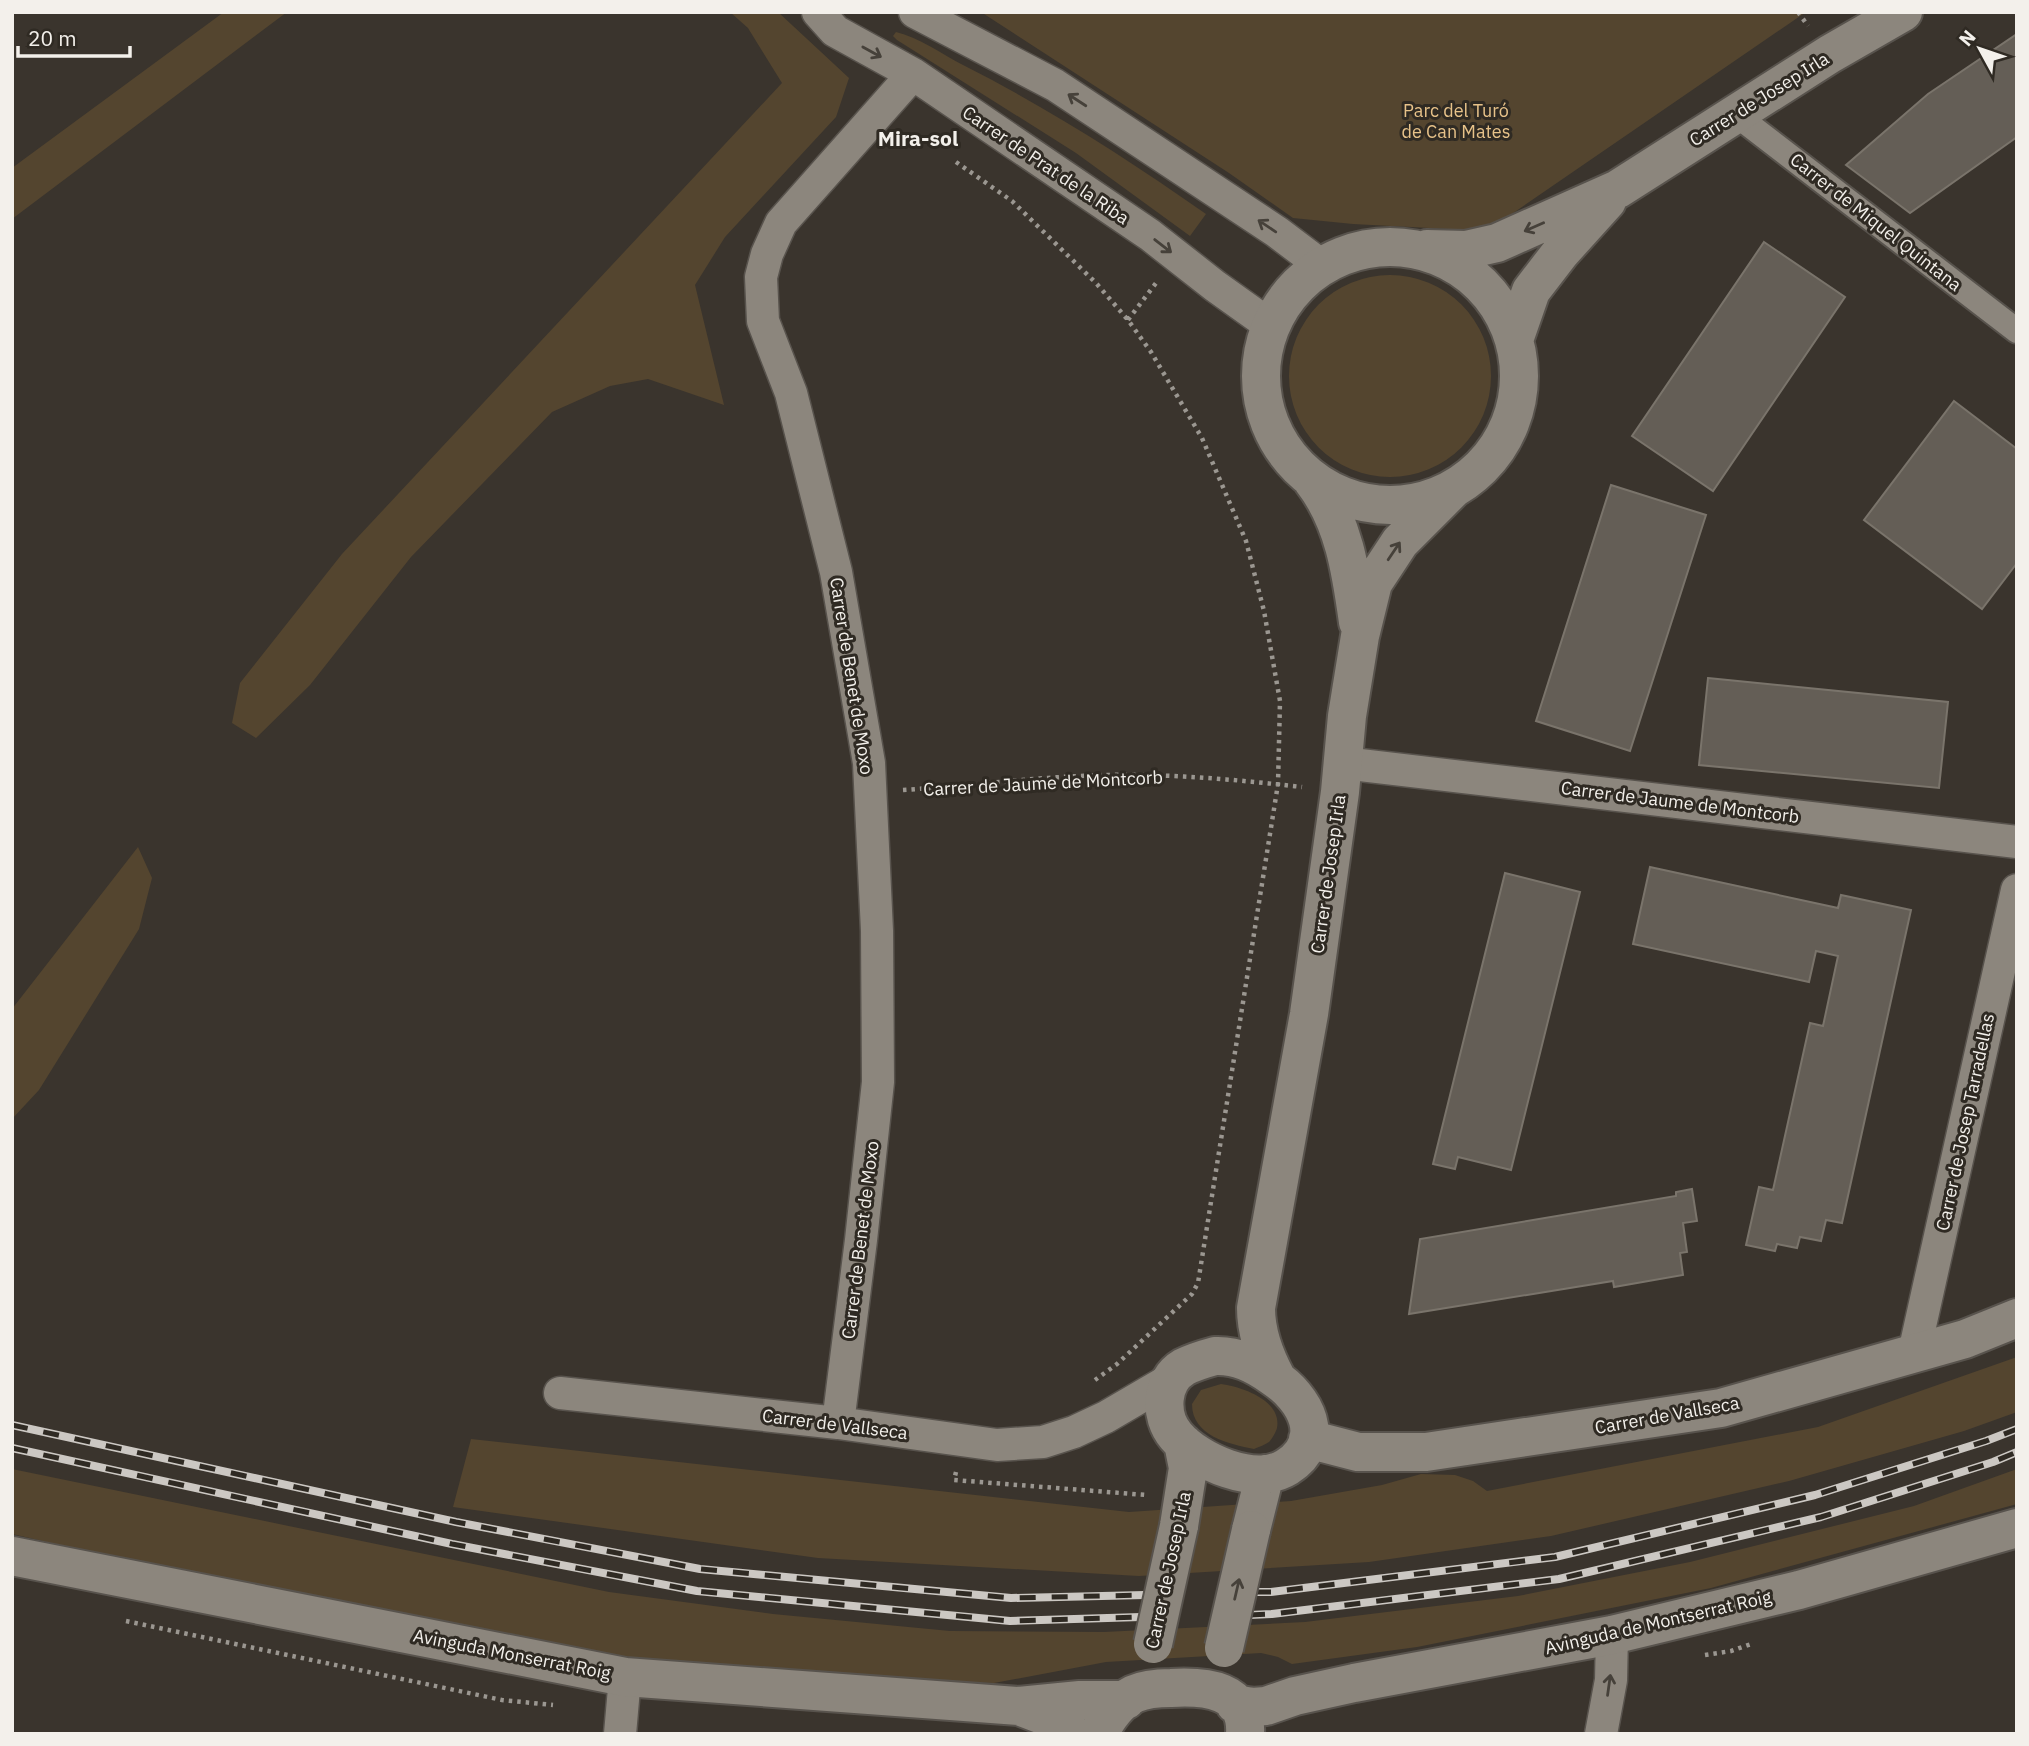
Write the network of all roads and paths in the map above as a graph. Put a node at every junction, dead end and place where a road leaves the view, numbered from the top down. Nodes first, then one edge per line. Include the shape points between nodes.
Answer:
1 (818, 12) edge
2 (915, 12) edge
3 (1903, 12) edge
4 (913, 74) junction
5 (1735, 114) junction
6 (956, 162) dead end
7 (1618, 189) junction
8 (1415, 249) junction
9 (1322, 266) junction
10 (1271, 326) junction
11 (2017, 331) edge
12 (1514, 340) junction
13 (1312, 480) junction
14 (1454, 488) junction
15 (1360, 636) junction
16 (1342, 777) junction
17 (1278, 784) junction
18 (870, 792) junction
19 (2017, 842) edge
20 (2017, 891) edge
21 (1259, 1289) junction
22 (2017, 1318) edge
23 (1914, 1353) junction
24 (1214, 1356) junction
25 (1171, 1379) junction
26 (1277, 1379) junction
27 (1084, 1386) dead end
28 (560, 1393) dead end
29 (1106, 1417) junction
30 (838, 1423) junction
31 (1176, 1434) junction
32 (1308, 1439) junction
33 (1265, 1474) junction
34 (954, 1480) dead end
35 (1153, 1491) dead end
36 (2017, 1528) edge
37 (12, 1556) edge
38 (1612, 1635) junction
39 (625, 1676) junction
40 (1131, 1697) junction
41 (1019, 1706) junction
42 (1237, 1716) edge
43 (620, 1734) edge
44 (1073, 1734) edge
45 (1099, 1734) edge
46 (1601, 1734) edge

1 -> 4 street, Carrer de Prat de la Riba via 835,31
9 -> 2 street via 1055,85
3 - 5 street, Carrer de Josep Irla
4 -> 10 street, Carrer de Prat de la Riba via 1150,235
4 - 18 street, Carrer de Benet de Moxo via 781,223 761,277 763,321 791,393 836,572
5 - 7 street, Carrer de Josep Irla
5 - 11 street, Carrer de Miquel Quintana
6 - 17 path via 1012,201 1096,283 1151,352 1202,438 1246,541 1264,611 1280,701
7 -> 8 street via 1497,243 1466,250
7 - 12 street via 1531,291
8 - 9 street via 1382,247 1351,253
8 - 12 street via 1459,266 1477,280 1506,317
9 - 10 street via 1301,282
10 - 13 street via 1264,349 1262,398 1280,443
12 - 14 street via 1520,375 1515,411 1491,457
13 - 14 street via 1357,501 1382,505 1431,499
13 - 15 street via 1327,499 1340,532
15 -> 14 street, Carrer de Josep Irla via 1373,583 1400,542
15 - 16 street, Carrer de Josep Irla
16 - 17 path, Carrer de Jaume de Montcorb
16 - 19 street, Carrer de Jaume de Montcorb
16 - 21 street, Carrer de Josep Irla via 1308,1014
17 - 18 path, Carrer de Jaume de Montcorb via 1141,775
17 - 27 path via 1198,1283 1192,1294 1117,1364
18 - 30 street, Carrer de Benet de Moxo via 878,1082
20 - 23 street, Carrer de Josep Tarradellas
21 - 24 street via 1229,1342
21 - 26 street via 1256,1324
22 - 23 street, Carrer de Vallseca
23 - 32 street, Carrer de Vallseca via 1721,1408 1496,1444 1379,1454
24 - 25 street via 1182,1368
24 - 26 street via 1248,1361
25 - 29 street, Carrer de Vallseca
25 - 31 street via 1164,1405
26 - 32 street via 1307,1411
28 - 30 street, Carrer de Vallseca
29 - 30 street, Carrer de Vallseca via 1043,1441 997,1446
29 - 31 street, Carrer de Vallseca via 1144,1415
31 - 33 street via 1222,1467
31 - 40 street, Carrer de Josep Irla, bridge via 1188,1468 1179,1526 1147,1668
32 - 33 street via 1286,1467
42 -> 33 street, bridge via 1220,1666
34 - 35 path via 1147,1495
36 - 38 street, Avinguda de Montserrat Roig via 1799,1590
37 - 39 street, Avinguda Monserrat Roig
38 - 42 street, Avinguda de Montserrat Roig via 1295,1696
46 -> 38 street via 1611,1680
39 - 41 street, Avinguda Monserrat Roig
39 - 43 street
40 - 41 street, Avinguda Monserrat Roig
40 - 42 street, Avinguda Monserrat Roig via 1156,1689 1203,1687
40 - 45 street, Carrer de Josep Irla via 1108,1716
41 - 44 street, Avinguda Monserrat Roig

